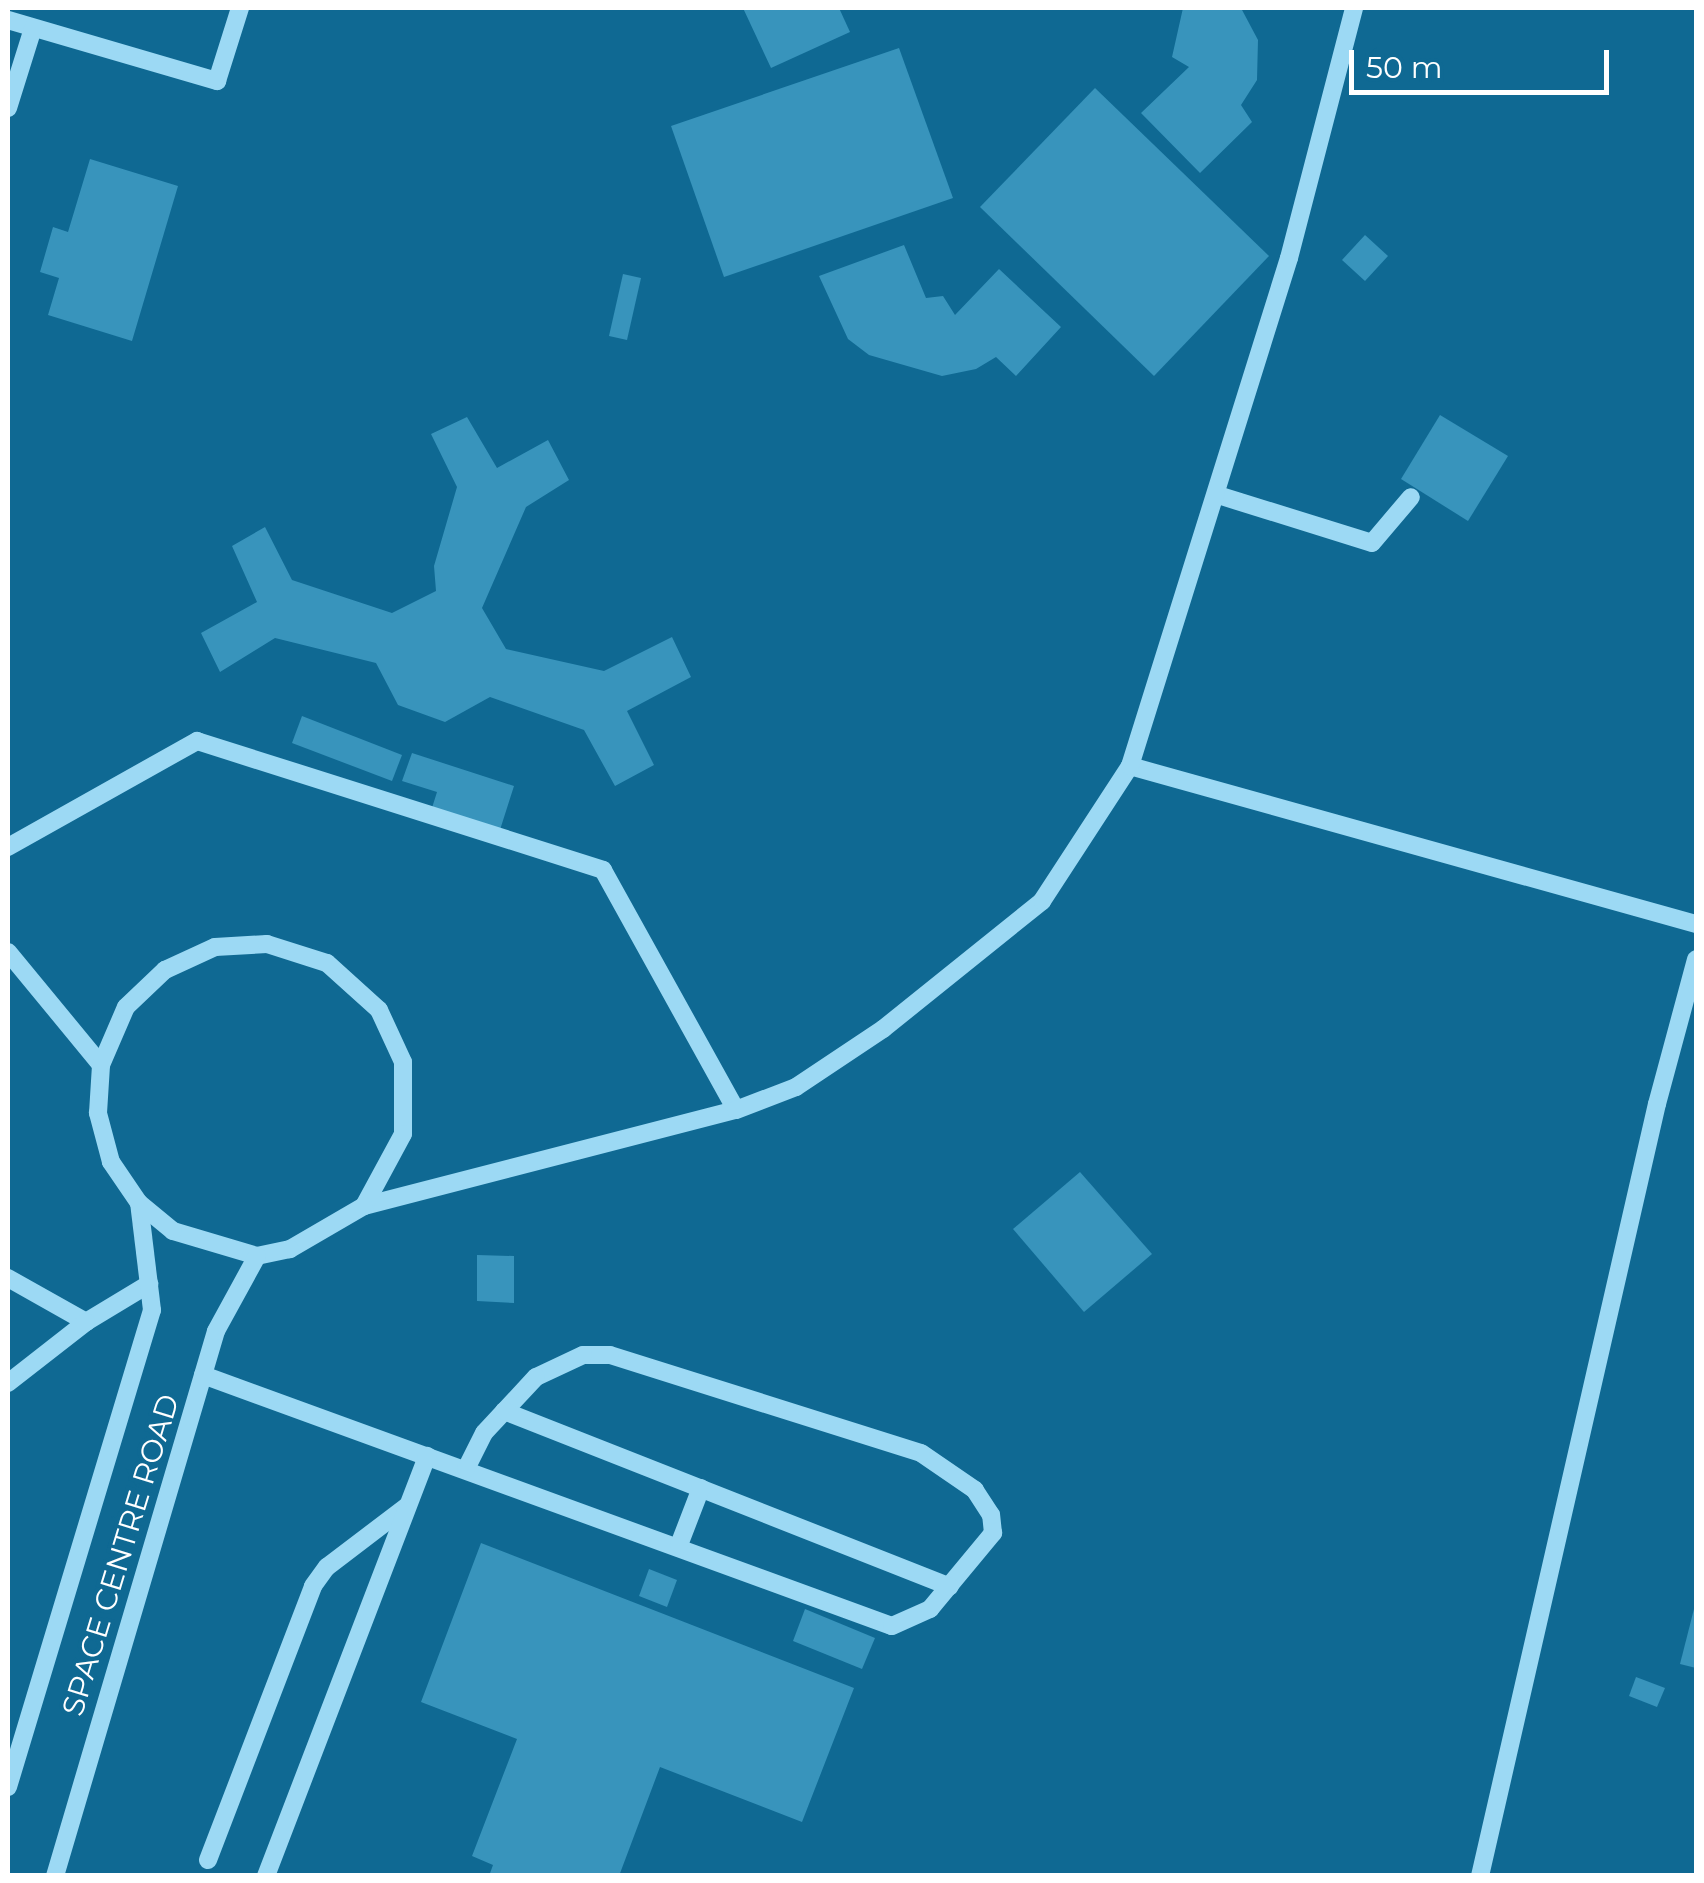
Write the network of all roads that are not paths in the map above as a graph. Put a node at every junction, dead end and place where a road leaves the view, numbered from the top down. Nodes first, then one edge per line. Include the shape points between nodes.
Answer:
1 (240, 8) edge
2 (1354, 8) edge
3 (8, 20) edge
4 (32, 28) junction
5 (8, 108) edge
6 (1218, 495) junction
7 (1411, 496) dead end
8 (1130, 766) junction
9 (8, 847) edge
10 (1696, 924) edge
11 (8, 952) edge
12 (1696, 959) edge
13 (100, 1066) junction
14 (736, 1110) junction
15 (138, 1203) junction
16 (364, 1206) junction
17 (257, 1256) junction
18 (8, 1278) edge
19 (149, 1284) junction
20 (86, 1322) junction
21 (204, 1375) junction
22 (8, 1383) edge
23 (504, 1411) junction
24 (427, 1456) junction
25 (466, 1469) junction
26 (701, 1488) junction
27 (408, 1506) junction
28 (679, 1544) junction
29 (950, 1586) junction
30 (8, 1787) edge
31 (208, 1860) dead end
32 (55, 1876) edge
33 (266, 1876) edge
34 (1480, 1876) edge

1 - 4 lane via 217,82
2 - 6 lane
3 - 4 lane
4 - 5 lane
6 - 7 lane via 1372,543
6 - 8 lane
8 - 10 lane
8 - 14 lane via 1042,901 883,1029 796,1087
9 - 14 lane via 197,740 604,870
11 - 13 lane
12 - 34 lane
13 - 15 lane via 98,1113 111,1162
13 - 16 lane via 126,1007 165,970 215,948 266,944 327,963 378,1010 402,1062 403,1134
14 - 16 lane
15 - 17 lane via 174,1231
15 - 19 lane, SPACE CENTRE ROAD
16 - 17 lane via 290,1249
17 - 21 lane, SPACE CENTRE ROAD via 216,1331
18 - 20 lane
19 - 20 lane
19 - 30 lane, SPACE CENTRE ROAD via 152,1310
20 - 22 lane
21 - 24 lane
21 - 32 lane, SPACE CENTRE ROAD
23 - 25 lane
23 - 26 lane
23 - 29 lane via 536,1376 565,1360 610,1355 921,1453 958,1474 991,1516 986,1548
24 - 25 lane
24 - 27 lane
25 - 28 lane
26 - 28 lane
26 - 29 lane
27 - 31 lane via 312,1586
27 - 33 lane
28 - 29 lane via 892,1626 909,1622

